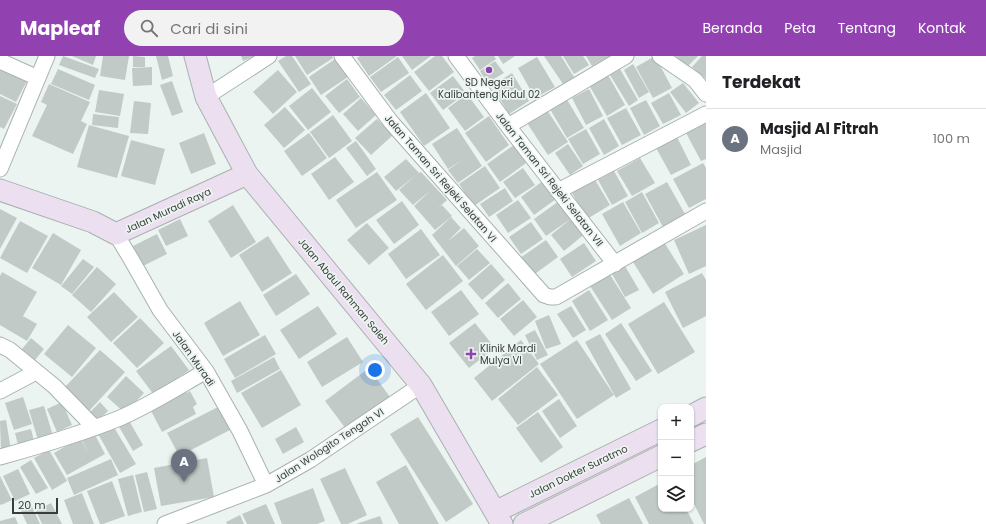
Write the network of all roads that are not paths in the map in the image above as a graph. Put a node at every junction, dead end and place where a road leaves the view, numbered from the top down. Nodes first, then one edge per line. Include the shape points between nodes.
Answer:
1 (48, 56) edge
2 (195, 56) edge
3 (269, 56) edge
4 (342, 56) edge
5 (456, 56) edge
6 (626, 56) edge
7 (660, 56) edge
8 (0, 62) edge
9 (38, 78) junction
10 (706, 94) edge
11 (206, 97) junction
12 (706, 114) edge
13 (508, 126) junction
14 (0, 168) edge
15 (247, 174) junction
16 (0, 190) edge
17 (558, 191) junction
18 (706, 211) edge
19 (116, 234) junction
20 (615, 264) junction
21 (0, 345) edge
22 (206, 371) junction
23 (36, 372) junction
24 (421, 385) junction
25 (0, 391) edge
26 (706, 408) edge
27 (694, 414) edge
28 (95, 428) junction
29 (658, 432) edge
30 (706, 434) edge
31 (693, 440) edge
32 (0, 457) edge
33 (658, 457) edge
34 (266, 485) junction
35 (498, 518) edge
36 (165, 524) edge
37 (524, 524) edge

1 - 9 street
2 - 11 street, Jalan Abdul Rahman Saleh
3 - 11 street
4 - 20 street, Jalan Taman Sri Rejeki Selatan VI via 391,122 544,295 556,297
5 - 13 street, Jalan Taman Sri Rejeki Selatan VII
6 - 13 street
7 - 10 street via 695,80
8 - 9 street
9 - 14 street
11 - 15 street, Jalan Abdul Rahman Saleh
12 - 17 street
13 - 17 street, Jalan Taman Sri Rejeki Selatan VII
15 - 19 street, Jalan Muradi Raya
15 - 24 street, Jalan Abdul Rahman Saleh
16 - 19 street, Jalan Muradi Raya via 93,222
17 - 20 street, Jalan Taman Sri Rejeki Selatan VII
18 - 20 street
19 - 22 street, Jalan Muradi via 160,310
21 - 23 street
22 - 28 street via 151,403
22 - 34 street, Jalan Muradi via 240,431
23 - 25 street
23 - 28 street via 54,386
24 - 34 street, Jalan Wologito Tengah VI via 310,460
24 - 35 street, Jalan Abdul Rahman Saleh
26 - 27 street
28 - 32 street
29 - 35 street, Jalan Dokter Suratmo
30 - 31 street
33 - 37 street
34 - 36 street, Jalan Wologito Tengah VI

